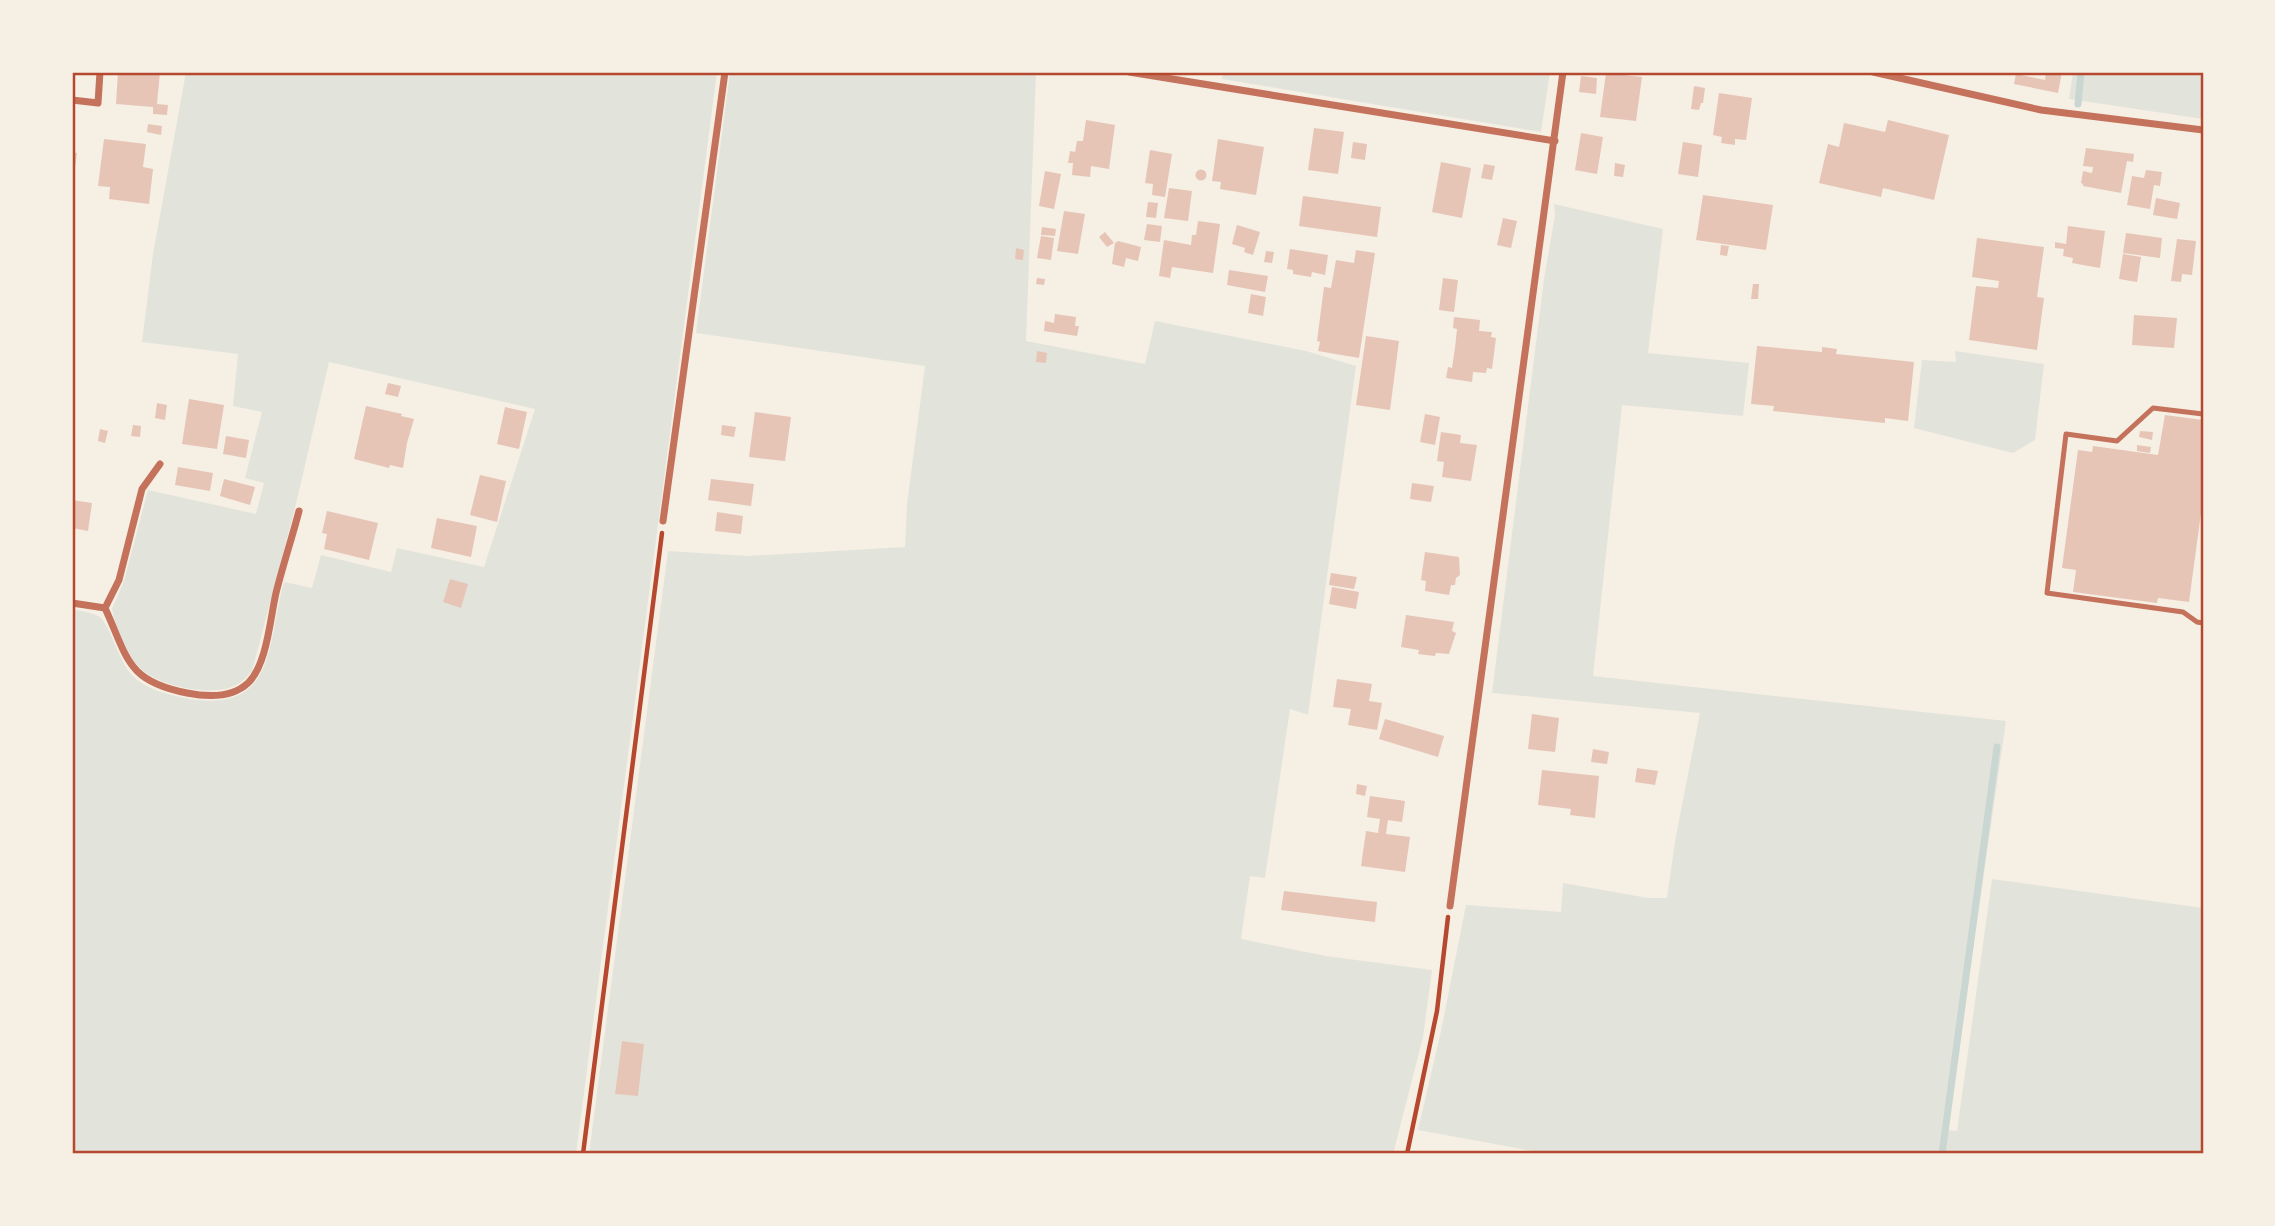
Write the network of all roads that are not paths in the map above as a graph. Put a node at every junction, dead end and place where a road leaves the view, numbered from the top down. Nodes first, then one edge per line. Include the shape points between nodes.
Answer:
1 (100, 72) edge
2 (725, 72) edge
3 (1129, 72) edge
4 (1563, 72) edge
5 (1872, 72) edge
6 (72, 100) edge
7 (2203, 131) edge
8 (1555, 141) junction
9 (2203, 414) edge
10 (160, 464) dead end
11 (299, 511) dead end
12 (663, 521) road end
13 (72, 603) edge
14 (105, 608) junction
15 (2203, 623) edge
16 (1450, 906) road end

1 - 6 street via 98,103
2 - 12 street
3 - 8 street
4 - 8 street
5 - 7 street via 2041,110
8 - 16 street
9 - 15 lane via 2153,408 2117,441 2066,434 2046,593 2183,612
10 - 14 street via 142,489 119,580
11 - 14 street via 257,673 238,691 200,695 152,683 126,660
13 - 14 street

